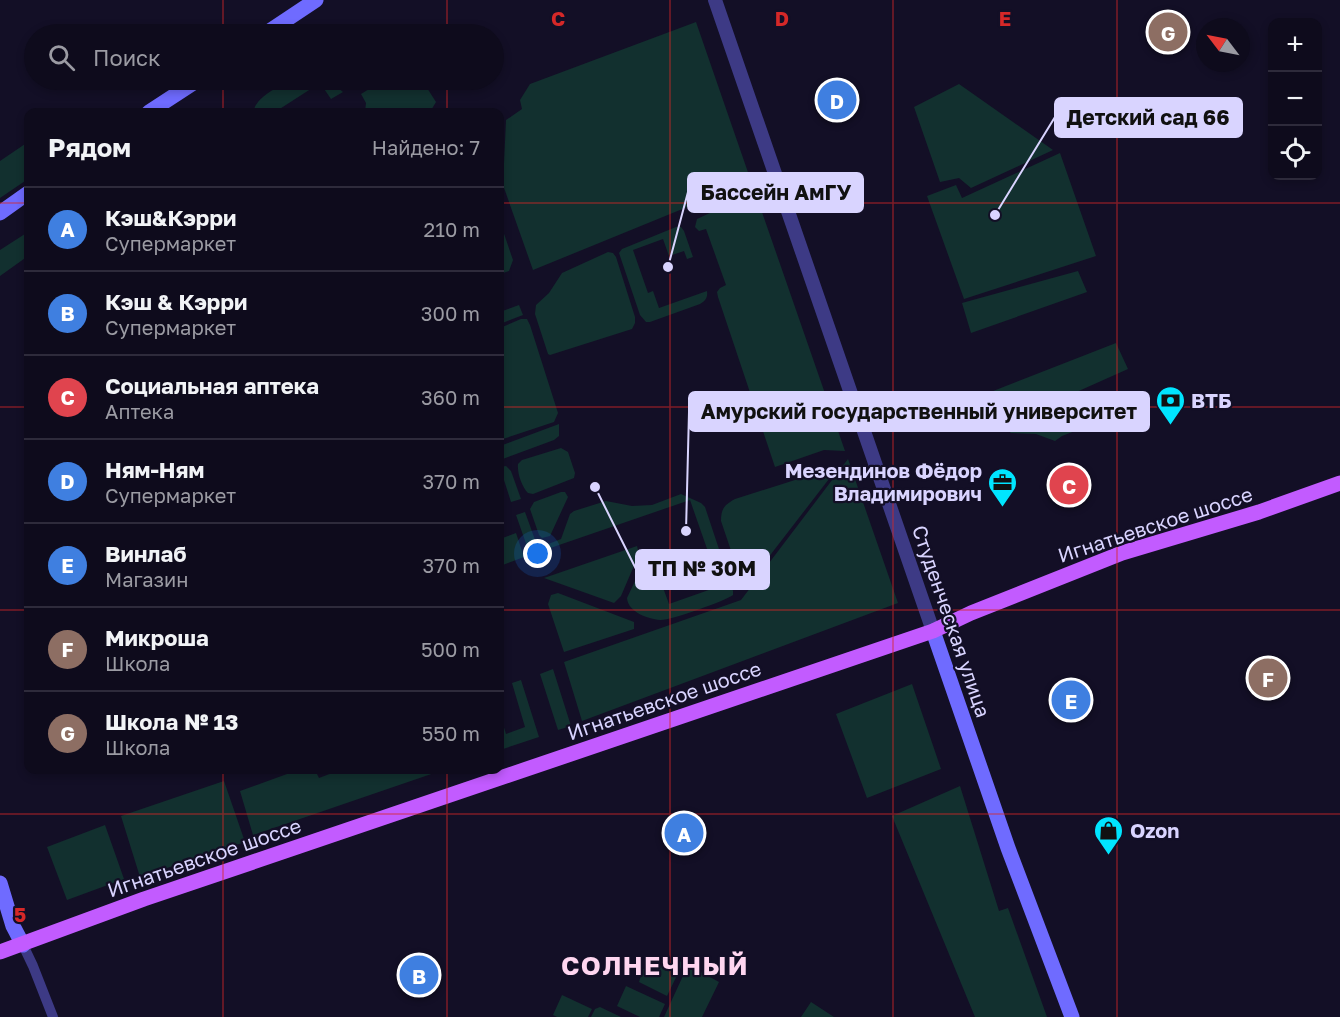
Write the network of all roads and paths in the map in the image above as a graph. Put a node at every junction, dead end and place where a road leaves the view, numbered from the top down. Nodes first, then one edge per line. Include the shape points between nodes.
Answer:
1 (316, 0) edge
2 (715, 0) edge
3 (280, 24) edge
4 (183, 90) edge
5 (155, 108) edge
6 (24, 196) edge
7 (0, 213) edge
8 (1340, 483) edge
9 (933, 631) junction
10 (0, 883) edge
11 (23, 945) junction
12 (0, 952) edge
13 (53, 1017) edge
14 (1072, 1017) edge

1 - 3 main road
2 - 9 street, Студенческая улица
4 - 5 main road
6 - 7 main road
8 - 9 main road, Игнатьевское шоссе via 1122,554
9 - 11 main road, Игнатьевское шоссе via 144,899
9 - 14 main road, Студенческая улица
10 - 11 main road
11 - 12 main road, Игнатьевское шоссе
11 - 13 street

